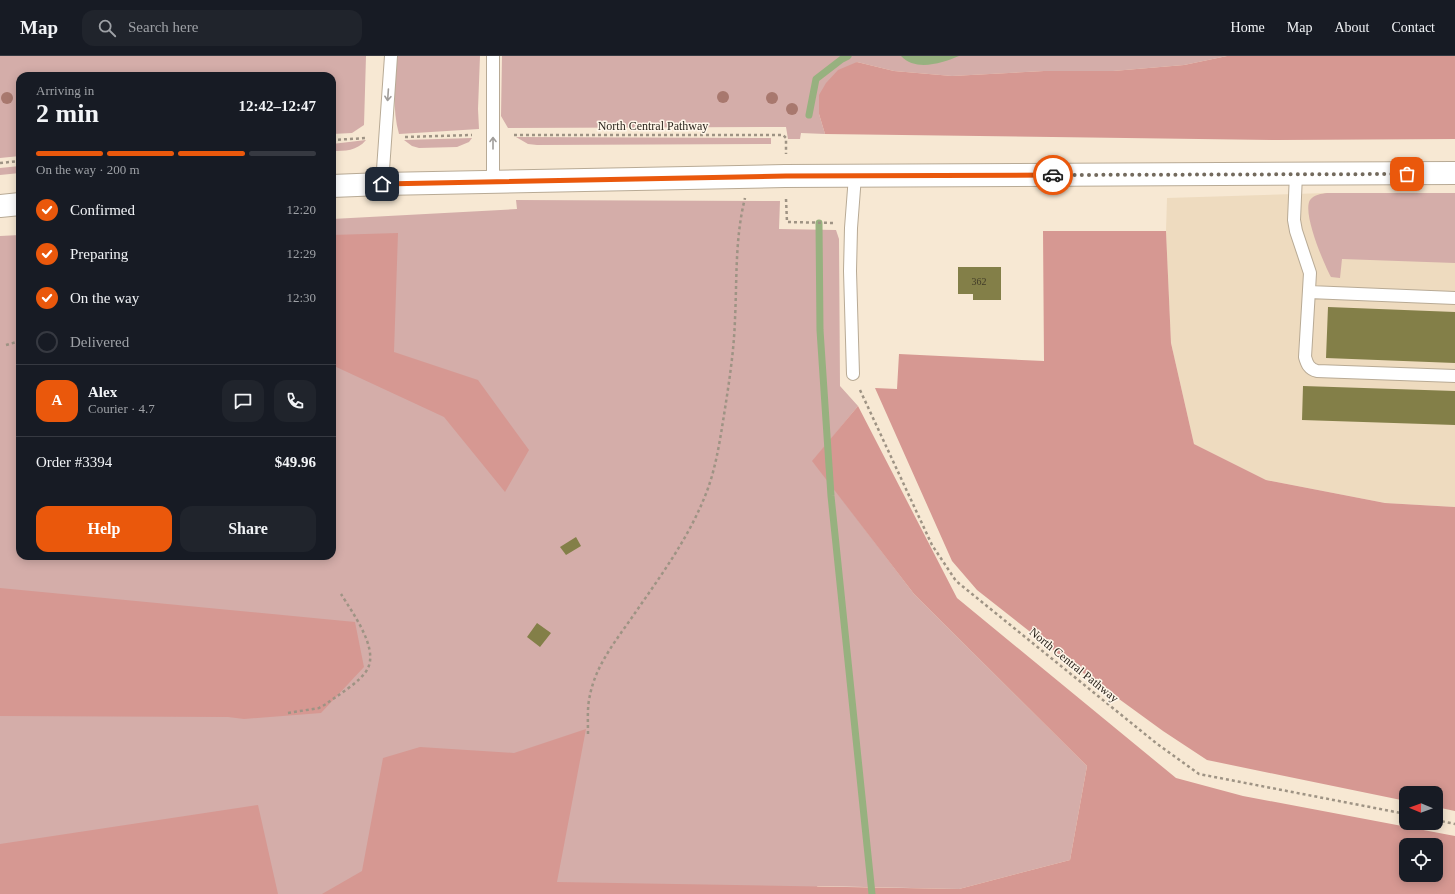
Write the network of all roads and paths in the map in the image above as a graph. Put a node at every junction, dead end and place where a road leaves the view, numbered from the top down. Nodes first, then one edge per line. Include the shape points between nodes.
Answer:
1 (391, 56) edge
2 (493, 56) edge
3 (514, 135) dead end
4 (472, 136) dead end
5 (405, 137) dead end
6 (367, 138) dead end
7 (336, 140) edge
8 (786, 142) dead end
9 (16, 161) edge
10 (0, 163) edge
11 (1455, 173) edge
12 (1296, 174) junction
13 (751, 176) junction
14 (855, 176) junction
15 (493, 182) junction
16 (382, 184) junction
17 (336, 186) edge
18 (786, 202) dead end
19 (16, 204) edge
20 (0, 206) edge
21 (819, 223) dead end
22 (1309, 292) junction
23 (1455, 298) edge
24 (16, 343) edge
25 (6, 345) dead end
26 (853, 374) joint
27 (1455, 376) edge
28 (341, 594) dead end
29 (288, 713) dead end
30 (588, 734) dead end
31 (1399, 813) edge
32 (1443, 821) edge
33 (1455, 824) edge

1 -> 16 lane
15 -> 2 lane
3 - 8 path, North Central Pathway via 783,135
4 - 5 path
6 - 7 path
9 - 10 path
11 - 12 street
12 - 14 street
12 - 22 lane via 1295,225 1310,273
13 - 14 street
13 - 15 street
13 - 30 path via 738,234 732,368 714,469 684,542 610,648 594,680 590,695
14 - 26 lane via 850,271
15 - 16 street
16 - 17 street
18 - 21 path via 787,222
19 - 20 street
22 - 23 lane
22 - 27 lane via 1305,357 1311,370
24 - 25 path
26 - 31 path, North Central Pathway via 932,545 956,581 1150,738 1199,774
28 - 29 path via 368,643 371,658 368,668 362,676 319,708
32 - 33 path

